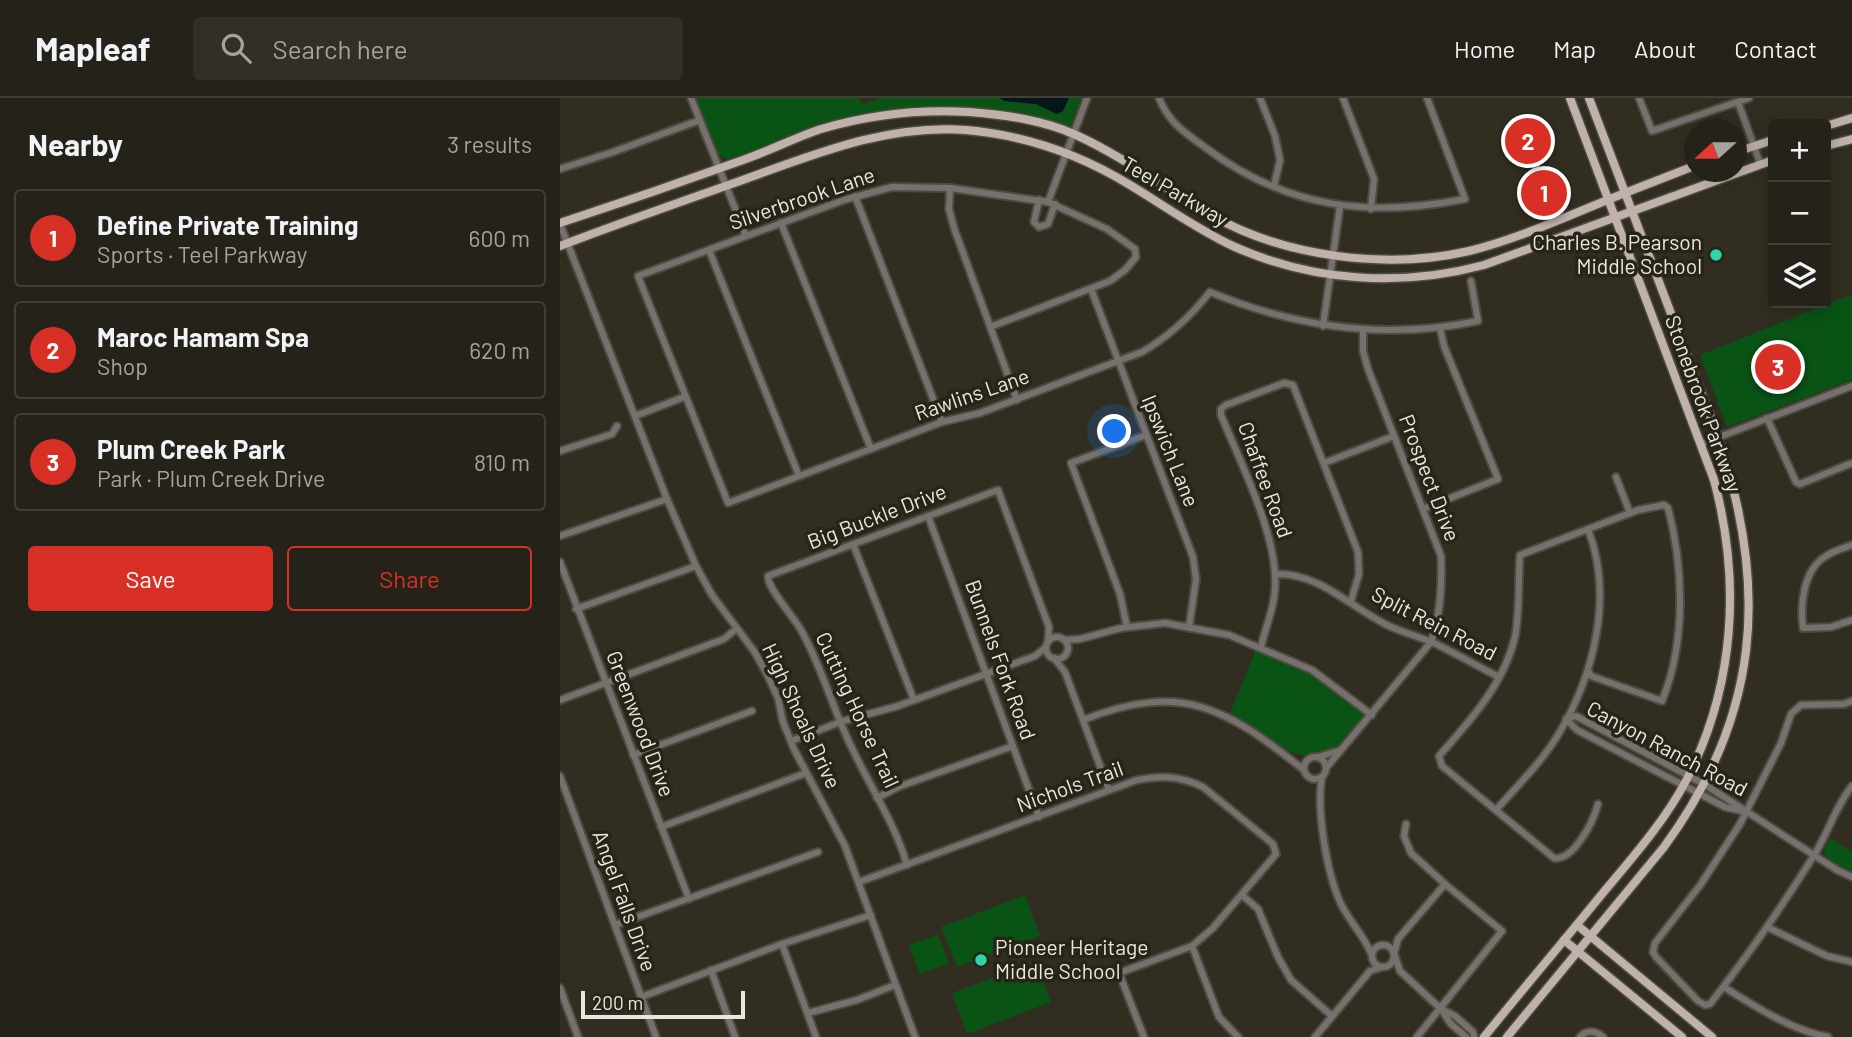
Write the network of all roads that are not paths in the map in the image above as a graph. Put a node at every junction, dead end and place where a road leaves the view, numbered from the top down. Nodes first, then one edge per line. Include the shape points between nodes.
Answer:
1 (691, 98) edge
2 (1087, 98) edge
3 (1159, 98) edge
4 (1260, 98) edge
5 (1343, 98) edge
6 (1427, 98) edge
7 (1570, 98) edge
8 (1589, 98) edge
9 (1639, 98) edge
10 (1749, 98) edge
11 (1738, 102) junction
12 (1852, 118) edge
13 (700, 120) junction
14 (844, 123) junction
15 (1831, 124) edge
16 (1073, 134) junction
17 (1852, 139) edge
18 (1768, 141) edge
19 (848, 142) junction
20 (1754, 145) junction
21 (1831, 145) edge
22 (1747, 148) edge
23 (1065, 153) junction
24 (1768, 161) edge
25 (1760, 163) junction
26 (719, 168) junction
27 (560, 169) edge
28 (1684, 170) edge
29 (726, 186) junction
30 (1274, 186) junction
31 (950, 188) junction
32 (1625, 192) junction
33 (855, 197) junction
34 (1608, 199) junction
35 (1038, 200) junction
36 (1052, 203) junction
37 (1340, 206) junction
38 (1371, 209) junction
39 (1632, 212) junction
40 (1616, 218) junction
41 (560, 223) edge
42 (781, 223) junction
43 (746, 236) junction
44 (564, 244) edge
45 (709, 250) junction
46 (1334, 256) junction
47 (1331, 274) junction
48 (1471, 281) dead end
49 (1091, 289) junction
50 (1323, 326) junction
51 (990, 327) junction
52 (1363, 328) junction
53 (1440, 328) junction
54 (1682, 341) junction
55 (1665, 348) junction
56 (1117, 361) junction
57 (1852, 386) edge
58 (684, 397) junction
59 (1017, 400) junction
60 (635, 416) junction
61 (1768, 418) junction
62 (942, 422) junction
63 (617, 426) dead end
64 (1146, 435) junction
65 (1394, 436) junction
66 (1718, 437) junction
67 (1701, 444) junction
68 (871, 449) junction
69 (560, 451) edge
70 (1324, 463) junction
71 (1852, 463) edge
72 (799, 476) junction
73 (1616, 477) dead end
74 (667, 499) junction
75 (1423, 509) junction
76 (1630, 513) junction
77 (928, 516) junction
78 (1588, 529) junction
79 (560, 536) edge
80 (853, 544) junction
81 (1852, 545) edge
82 (560, 562) edge
83 (696, 566) junction
84 (1276, 574) junction
85 (768, 576) joint
86 (1351, 601) junction
87 (576, 609) junction
88 (1852, 620) edge
89 (1049, 627) junction
90 (1127, 627) junction
91 (1189, 628) junction
92 (736, 629) junction
93 (1063, 638) junction
94 (1080, 639) junction
95 (1432, 642) junction
96 (1047, 644) junction
97 (1261, 647) junction
98 (1067, 652) junction
99 (1035, 656) junction
100 (1051, 657) junction
101 (1588, 670) junction
102 (1065, 672) junction
103 (986, 674) junction
104 (1499, 677) junction
105 (605, 683) junction
106 (560, 700) edge
107 (914, 700) junction
108 (1852, 701) edge
109 (752, 711) dead end
110 (1372, 715) junction
111 (1566, 719) junction
112 (1083, 720) junction
113 (840, 722) junction
114 (791, 741) junction
115 (1013, 746) junction
116 (1338, 751) junction
117 (633, 755) junction
118 (1288, 757) junction
119 (1315, 758) junction
120 (1326, 768) junction
121 (1304, 770) junction
122 (806, 773) junction
123 (560, 776) edge
124 (1322, 777) junction
125 (1310, 778) junction
126 (1686, 780) junction
127 (1704, 784) junction
128 (1852, 786) edge
129 (1109, 790) junction
130 (1699, 793) junction
131 (877, 798) junction
132 (1319, 798) junction
133 (1598, 804) dead end
134 (1496, 810) junction
135 (1747, 812) junction
136 (1039, 817) junction
137 (1406, 824) dead end
138 (661, 827) junction
139 (818, 852) dead end
140 (1815, 855) junction
141 (907, 865) junction
142 (1852, 877) edge
143 (859, 882) junction
144 (1445, 884) junction
145 (1242, 895) junction
146 (689, 899) junction
147 (871, 915) junction
148 (615, 925) junction
149 (1577, 925) junction
150 (1767, 927) junction
151 (1591, 937) junction
152 (1398, 939) junction
153 (1366, 940) junction
154 (1564, 940) junction
155 (782, 944) junction
156 (1384, 944) junction
157 (1192, 946) junction
158 (1578, 951) junction
159 (1395, 955) junction
160 (1372, 956) junction
161 (1852, 962) edge
162 (1382, 967) junction
163 (711, 971) junction
164 (1370, 971) junction
165 (1400, 971) junction
166 (895, 985) junction
167 (1724, 987) junction
168 (560, 988) edge
169 (641, 997) junction
170 (1441, 1009) junction
171 (808, 1013) junction
172 (1332, 1016) junction
173 (578, 1037) edge
174 (656, 1037) edge
175 (735, 1037) edge
176 (817, 1037) edge
177 (915, 1037) edge
178 (1144, 1037) edge
179 (1238, 1037) edge
180 (1315, 1037) edge
181 (1417, 1037) edge
182 (1466, 1037) edge
183 (1474, 1037) edge
184 (1484, 1037) edge
185 (1507, 1037) edge
186 (1580, 1037) edge
187 (1603, 1037) edge
188 (1682, 1037) edge
189 (1712, 1037) edge
190 (1828, 1037) edge

1 - 13 street
2 - 16 street
3 - 30 street via 1172,123 1227,165
4 - 30 street via 1280,160
5 - 38 street via 1374,179
6 - 38 street via 1465,199 1424,207
7 - 34 main road, Stonebrook Parkway
8 - 32 main road, Stonebrook Parkway
9 - 11 street via 1651,131
10 - 11 street
11 - 20 street
12 - 15 main road
13 - 26 street
13 - 27 street
14 - 16 main road, Teel Parkway via 919,112 968,112 1014,117
14 - 19 main road
14 - 26 main road, Teel Parkway
16 - 23 street
16 - 46 main road, Teel Parkway via 1213,216 1265,239
17 - 21 main road
18 - 20 main road
19 - 23 main road, Teel Parkway via 965,130 1026,140
19 - 29 main road, Teel Parkway
20 - 22 main road
20 - 25 street
23 - 36 street
23 - 47 main road, Teel Parkway via 1130,184 1236,247
24 - 25 main road, Teel Parkway
25 - 39 main road, Teel Parkway
26 - 29 street
26 - 41 main road, Teel Parkway
28 - 32 main road, Teel Parkway
29 - 43 street
29 - 44 main road, Teel Parkway
30 - 37 street
31 - 33 street, Silverbrook Lane via 892,187
31 - 35 street, Silverbrook Lane
31 - 51 street via 954,228
32 - 34 main road, Teel Parkway
32 - 39 main road, Stonebrook Parkway
33 - 42 street, Silverbrook Lane
33 - 62 street
34 - 40 main road, Stonebrook Parkway
34 - 46 main road, Teel Parkway via 1467,251 1429,258
35 - 36 street, Silverbrook Lane
35 - 36 street via 1034,222 1039,227 1048,224
36 - 49 street, Silverbrook Lane via 1107,229 1136,252 1118,276
37 - 38 street
37 - 46 street
39 - 40 main road, Teel Parkway
39 - 54 main road, Stonebrook Parkway
40 - 47 main road, Teel Parkway via 1459,272 1389,280
40 - 55 main road, Stonebrook Parkway
41 - 44 street, High Shoals Drive
42 - 43 street, Silverbrook Lane
42 - 68 street
43 - 45 street, Silverbrook Lane
44 - 60 street, High Shoals Drive
45 - 58 street, Silverbrook Lane via 638,276
45 - 72 street
46 - 47 street
47 - 50 street
48 - 53 street via 1478,321
49 - 51 street
49 - 56 street, Ipswich Lane
50 - 52 street
50 - 56 street, Rawlins Lane via 1251,309 1210,292 1165,338
51 - 59 street
52 - 53 street
52 - 65 street, Prospect Drive via 1368,369
53 - 75 street via 1497,479
54 - 55 main road
54 - 66 main road, Stonebrook Parkway
55 - 67 main road, Stonebrook Parkway
56 - 59 street, Rawlins Lane
56 - 64 street, Ipswich Lane
57 - 61 street
58 - 60 street
58 - 72 street, Rawlins Lane via 728,503
59 - 62 street, Rawlins Lane
60 - 74 street, High Shoals Drive
61 - 66 street
61 - 71 street via 1793,478 1800,484
62 - 68 street, Rawlins Lane
63 - 69 street via 612,434
64 - 90 street via 1071,463 1120,594
64 - 91 street, Ipswich Lane via 1195,564
65 - 70 street
65 - 75 street, Prospect Drive
66 - 67 street
66 - 127 main road, Stonebrook Parkway via 1745,534 1749,626 1725,740
67 - 126 main road, Stonebrook Parkway via 1726,533 1731,618 1716,706
68 - 72 street, Rawlins Lane
70 - 84 street, Chaffee Road via 1290,383 1222,408 1270,539
70 - 86 street via 1358,552 1359,574
73 - 76 street
74 - 79 street
74 - 83 street, High Shoals Drive
75 - 95 street, Prospect Drive via 1441,556
76 - 78 street
76 - 101 street via 1664,505 1674,537 1679,602 1675,649 1662,701 1591,676
77 - 80 street, Big Buckle Drive
77 - 89 street, Big Buckle Drive via 998,490
77 - 103 street, Bunnels Fork Road
78 - 101 street via 1597,562 1599,598
78 - 104 street via 1520,555 1514,638
80 - 85 street, Big Buckle Drive
80 - 107 street
81 - 88 street via 1825,556 1812,570 1801,611 1803,628 1831,627
82 - 87 street, Greenwood Drive
83 - 87 street
83 - 92 street, High Shoals Drive
84 - 86 street, Split Rein Road via 1301,577
84 - 97 street, Chaffee Road
85 - 113 street, Cutting Horse Trail via 809,645
86 - 95 street, Split Rein Road via 1387,625
87 - 105 street, Greenwood Drive
89 - 93 street
89 - 96 street
90 - 91 street via 1165,623
90 - 94 street
91 - 97 street
92 - 105 street via 724,639
92 - 114 street, High Shoals Drive via 767,674
93 - 94 street
93 - 96 street via 1054,637
93 - 98 street
94 - 98 street
95 - 104 street, Split Rein Road
95 - 110 street
96 - 99 street
96 - 100 street
97 - 110 street via 1312,670
98 - 100 street via 1060,658
98 - 102 street
99 - 100 street
99 - 103 street
100 - 102 street
101 - 111 street
102 - 112 street
103 - 107 street
103 - 115 street, Bunnels Fork Road
104 - 134 street via 1439,760
105 - 106 street
105 - 117 street, Greenwood Drive
107 - 113 street
108 - 135 street via 1801,705 1791,714
109 - 117 street
110 - 116 street
111 - 126 street, Canyon Ranch Road via 1577,730
111 - 126 street, Canyon Ranch Road via 1576,716
111 - 134 street via 1547,751
112 - 118 street via 1126,704 1196,705 1245,725
112 - 129 street
113 - 114 street
113 - 131 street, Cutting Horse Trail
114 - 122 street, High Shoals Drive
115 - 131 street
115 - 136 street, Bunnels Fork Road
116 - 119 street
116 - 120 street
117 - 138 street, Greenwood Drive
118 - 119 street
118 - 121 street
119 - 120 street
119 - 121 street via 1306,762
120 - 124 street
121 - 125 street
122 - 138 street
122 - 143 street, High Shoals Drive
123 - 148 street, Angel Falls Drive
124 - 125 street
124 - 132 street
125 - 132 street
126 - 127 street, Canyon Ranch Road
126 - 130 street, Canyon Ranch Road
126 - 149 main road, Stonebrook Parkway via 1662,820
127 - 130 main road, Stonebrook Parkway
127 - 135 street, Canyon Ranch Road
128 - 140 street
129 - 136 street, Nichols Trail
129 - 145 street, Nichols Trail via 1153,777 1190,781 1268,839 1276,851
130 - 135 street, Canyon Ranch Road
130 - 151 main road, Stonebrook Parkway via 1664,847
131 - 141 street, Cutting Horse Trail
132 - 153 street via 1334,885
133 - 134 street via 1593,823 1567,856 1559,859
135 - 140 street, Canyon Ranch Road
135 - 167 street via 1653,952 1705,1006
136 - 141 street, Nichols Trail
137 - 144 street via 1404,836 1411,853
138 - 146 street, Greenwood Drive
139 - 146 street
140 - 142 street, Canyon Ranch Road
140 - 150 street
141 - 143 street, Nichols Trail
143 - 147 street, High Shoals Drive
144 - 152 street
144 - 170 street via 1503,931
145 - 157 street
145 - 172 street via 1258,909 1291,980
146 - 148 street
147 - 155 street
147 - 166 street, High Shoals Drive
148 - 169 street, Angel Falls Drive
149 - 151 main road
149 - 154 main road, Stonebrook Parkway
150 - 161 street via 1827,956
150 - 167 street
151 - 158 main road, Stonebrook Parkway
151 - 189 main road
152 - 156 street
152 - 159 street
153 - 156 street
153 - 160 street
154 - 158 main road
154 - 184 main road, Stonebrook Parkway
155 - 163 street
155 - 171 street
156 - 159 street
156 - 160 street via 1375,947
157 - 178 street via 1119,973
157 - 179 street via 1219,1017
158 - 185 main road, Stonebrook Parkway
158 - 188 main road
159 - 162 street via 1391,964
159 - 165 street
160 - 162 street
160 - 164 street
162 - 164 street
162 - 165 street
163 - 169 street
163 - 175 street
164 - 172 street
165 - 170 street
166 - 171 street
166 - 177 street, High Shoals Drive
167 - 190 street via 1757,1008
168 - 173 street
169 - 174 street, Angel Falls Drive
170 - 181 street
170 - 182 street
170 - 183 street via 1455,1016
171 - 176 street
172 - 180 street
186 - 187 street via 1589,1031

